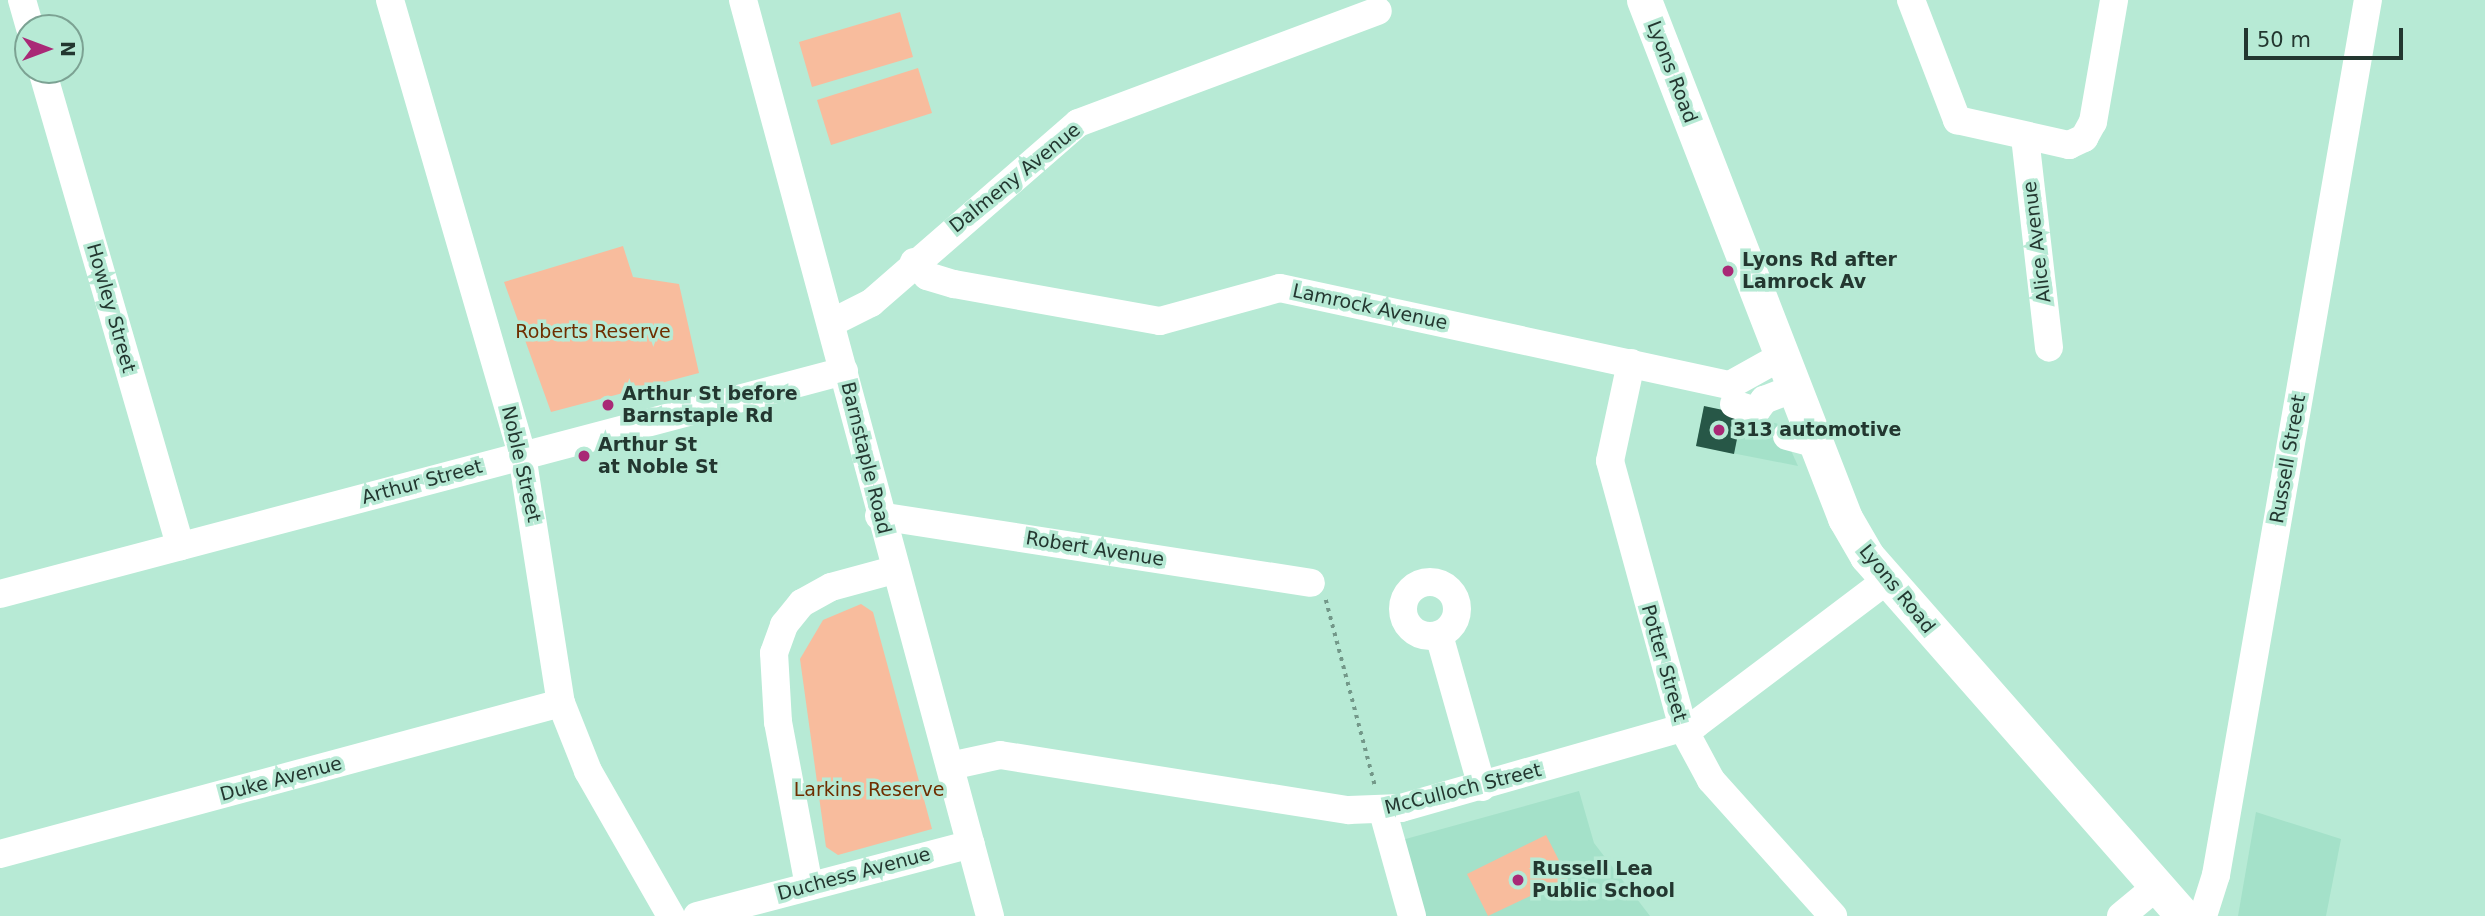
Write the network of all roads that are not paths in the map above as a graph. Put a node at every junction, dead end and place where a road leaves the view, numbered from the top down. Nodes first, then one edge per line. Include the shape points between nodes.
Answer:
1 (390, 0) edge
2 (743, 0) edge
3 (1644, 0) edge
4 (1911, 0) edge
5 (2114, 0) edge
6 (2368, 0) edge
7 (1378, 11) dead end
8 (46, 84) edge
9 (2025, 137) junction
10 (914, 262) junction
11 (831, 323) junction
12 (2049, 348) dead end
13 (1784, 355) junction
14 (1631, 363) junction
15 (844, 371) junction
16 (1796, 388) junction
17 (1745, 408) dead end
18 (522, 455) junction
19 (879, 516) junction
20 (180, 546) junction
21 (894, 570) junction
22 (1886, 581) junction
23 (1311, 583) road end
24 (0, 594) edge
25 (1439, 635) dead end
26 (561, 704) junction
27 (1683, 728) junction
28 (950, 766) junction
29 (1482, 787) junction
30 (1383, 812) junction
31 (971, 844) junction
32 (0, 854) edge
33 (809, 886) junction
34 (2156, 887) junction
35 (671, 916) edge
36 (697, 916) edge
37 (990, 916) edge
38 (1412, 916) edge
39 (1833, 916) edge
40 (2121, 916) edge
41 (2183, 916) edge
42 (2203, 916) edge

1 - 18 street, Noble Street
2 - 11 street, Barnstaple Road
3 - 13 main road, Lyons Road
4 - 9 street via 1957,120
5 - 9 street via 2084,138 2068,145
6 - 42 street, Russell Street via 2216,875
7 - 10 street, Dalmeny Avenue via 1078,123
8 - 20 street, Howley Street
9 - 12 street, Alice Avenue
10 - 11 street, Dalmeny Avenue via 871,303
10 - 14 street, Lamrock Avenue via 927,276 954,284 1160,321 1280,288
11 - 15 street, Barnstaple Road
13 - 14 street, Lamrock Avenue via 1730,385
13 - 16 main road, Lyons Road
14 - 27 street, Potter Street via 1610,461
15 - 18 street, Arthur Street
15 - 19 street, Barnstaple Road
16 - 17 street
16 - 22 main road, Lyons Road via 1802,440
18 - 20 street, Arthur Street
18 - 26 street, Noble Street
19 - 21 street, Barnstaple Road
19 - 23 street, Robert Avenue
20 - 24 street, Arthur Street
21 - 28 street, Barnstaple Road
21 - 33 street via 831,587 802,603 784,625 774,653 778,723
22 - 27 street, McCulloch Street via 1726,708
22 - 34 main road, Lyons Road
25 - 29 street
26 - 32 street, Duke Avenue
26 - 35 street, Noble Street via 589,771
27 - 29 street, McCulloch Street
27 - 39 street, Potter Street via 1711,780
28 - 30 street, McCulloch Street via 1000,755
28 - 31 street, Barnstaple Road
29 - 30 street, McCulloch Street
30 - 38 street
31 - 33 street, Duchess Avenue
31 - 37 street, Barnstaple Road
33 - 36 street, Duchess Avenue
34 - 40 street
34 - 41 main road, Lyons Road

